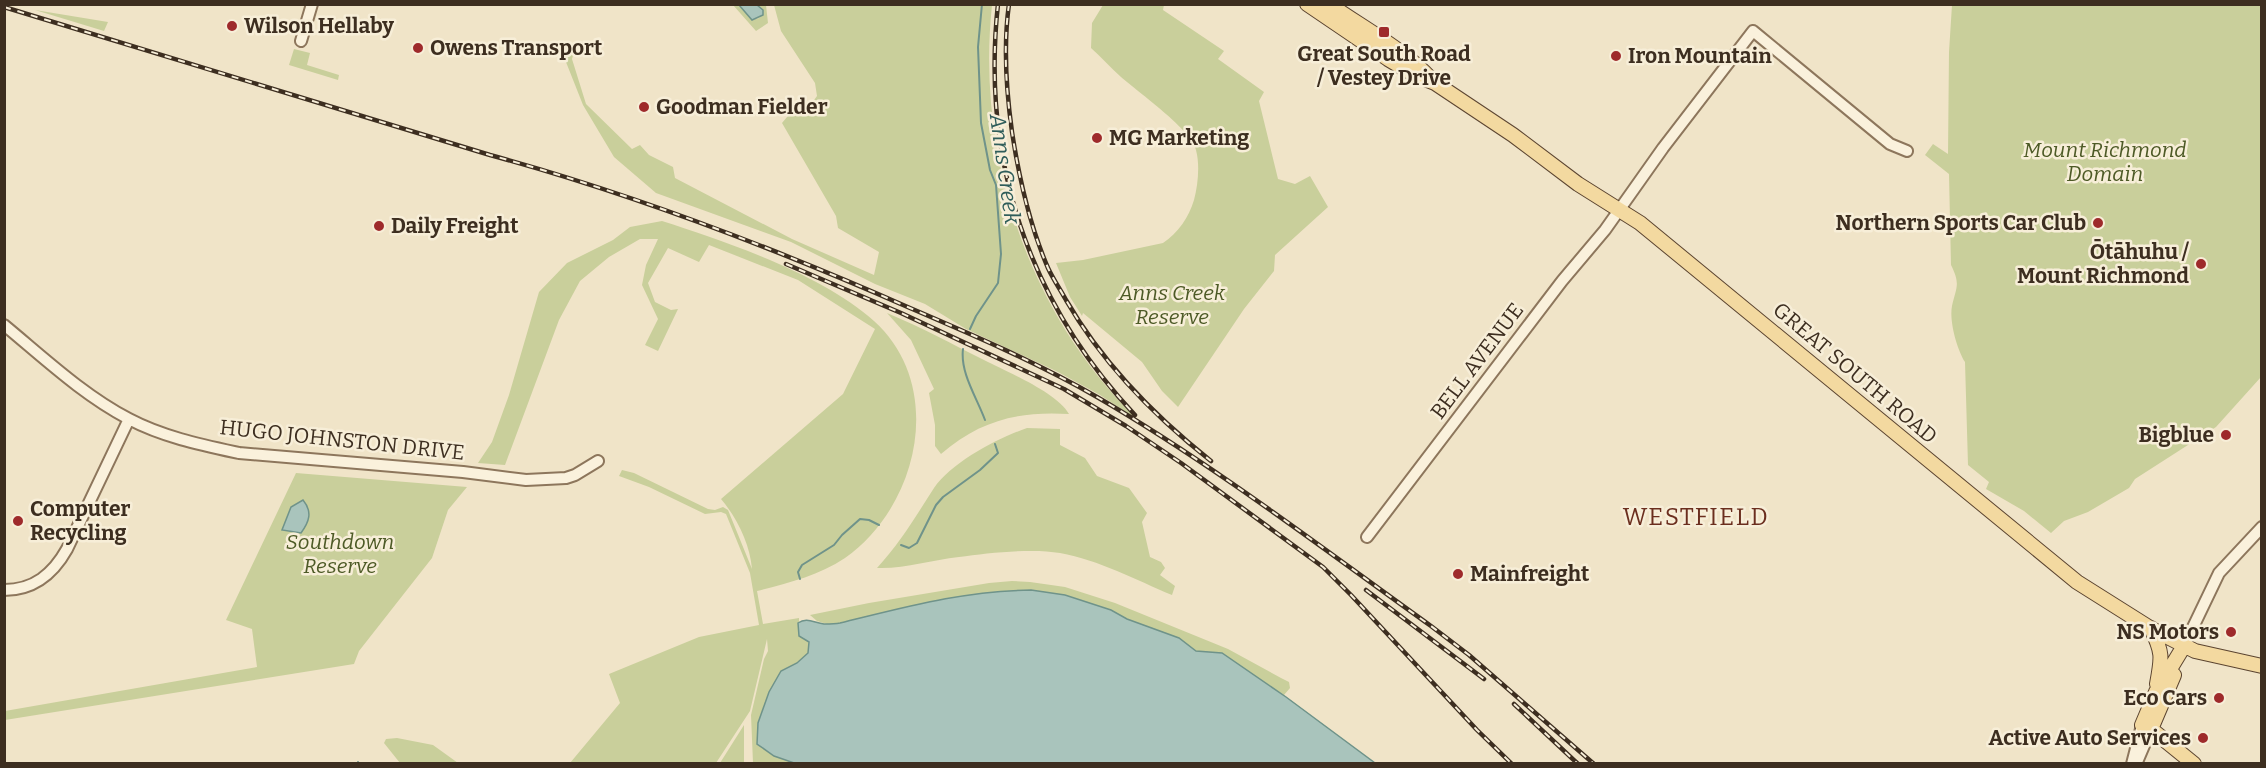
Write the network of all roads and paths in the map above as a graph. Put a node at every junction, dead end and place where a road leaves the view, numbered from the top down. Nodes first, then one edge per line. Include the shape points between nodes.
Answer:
1 (312, 4) edge
2 (1307, 4) edge
3 (1329, 4) edge
4 (301, 41) dead end
5 (1435, 83) junction
6 (1907, 151) dead end
7 (1619, 210) junction
8 (4, 325) edge
9 (129, 419) junction
10 (598, 460) dead end
11 (2262, 527) edge
12 (1367, 537) dead end
13 (4, 590) edge
14 (2150, 628) junction
15 (2184, 646) junction
16 (2262, 666) edge
17 (2162, 693) junction
18 (2147, 727) junction
19 (2171, 744) junction
20 (2134, 764) edge
21 (2194, 764) edge

1 - 4 street
2 - 5 main road, GREAT SOUTH ROAD via 1388,59
3 - 5 main road, GREAT SOUTH ROAD via 1420,67
5 - 7 main road, GREAT SOUTH ROAD
6 - 7 street, BELL AVENUE via 1890,144 1753,31
7 - 12 street, BELL AVENUE
7 - 14 main road, GREAT SOUTH ROAD via 1658,237 2065,573
8 - 9 street, HUGO JOHNSTON DRIVE via 65,377
9 - 10 street, HUGO JOHNSTON DRIVE via 203,446 239,453 526,480 566,478
9 - 13 street via 55,568 25,588
11 - 15 street via 2219,573
14 - 15 main road, GREAT SOUTH ROAD
14 - 17 main road via 2160,646
15 - 16 main road, GREAT SOUTH ROAD
15 - 17 main road
17 - 18 main road
17 - 19 main road via 2162,729
18 - 19 main road
18 - 20 street
19 - 21 main road

